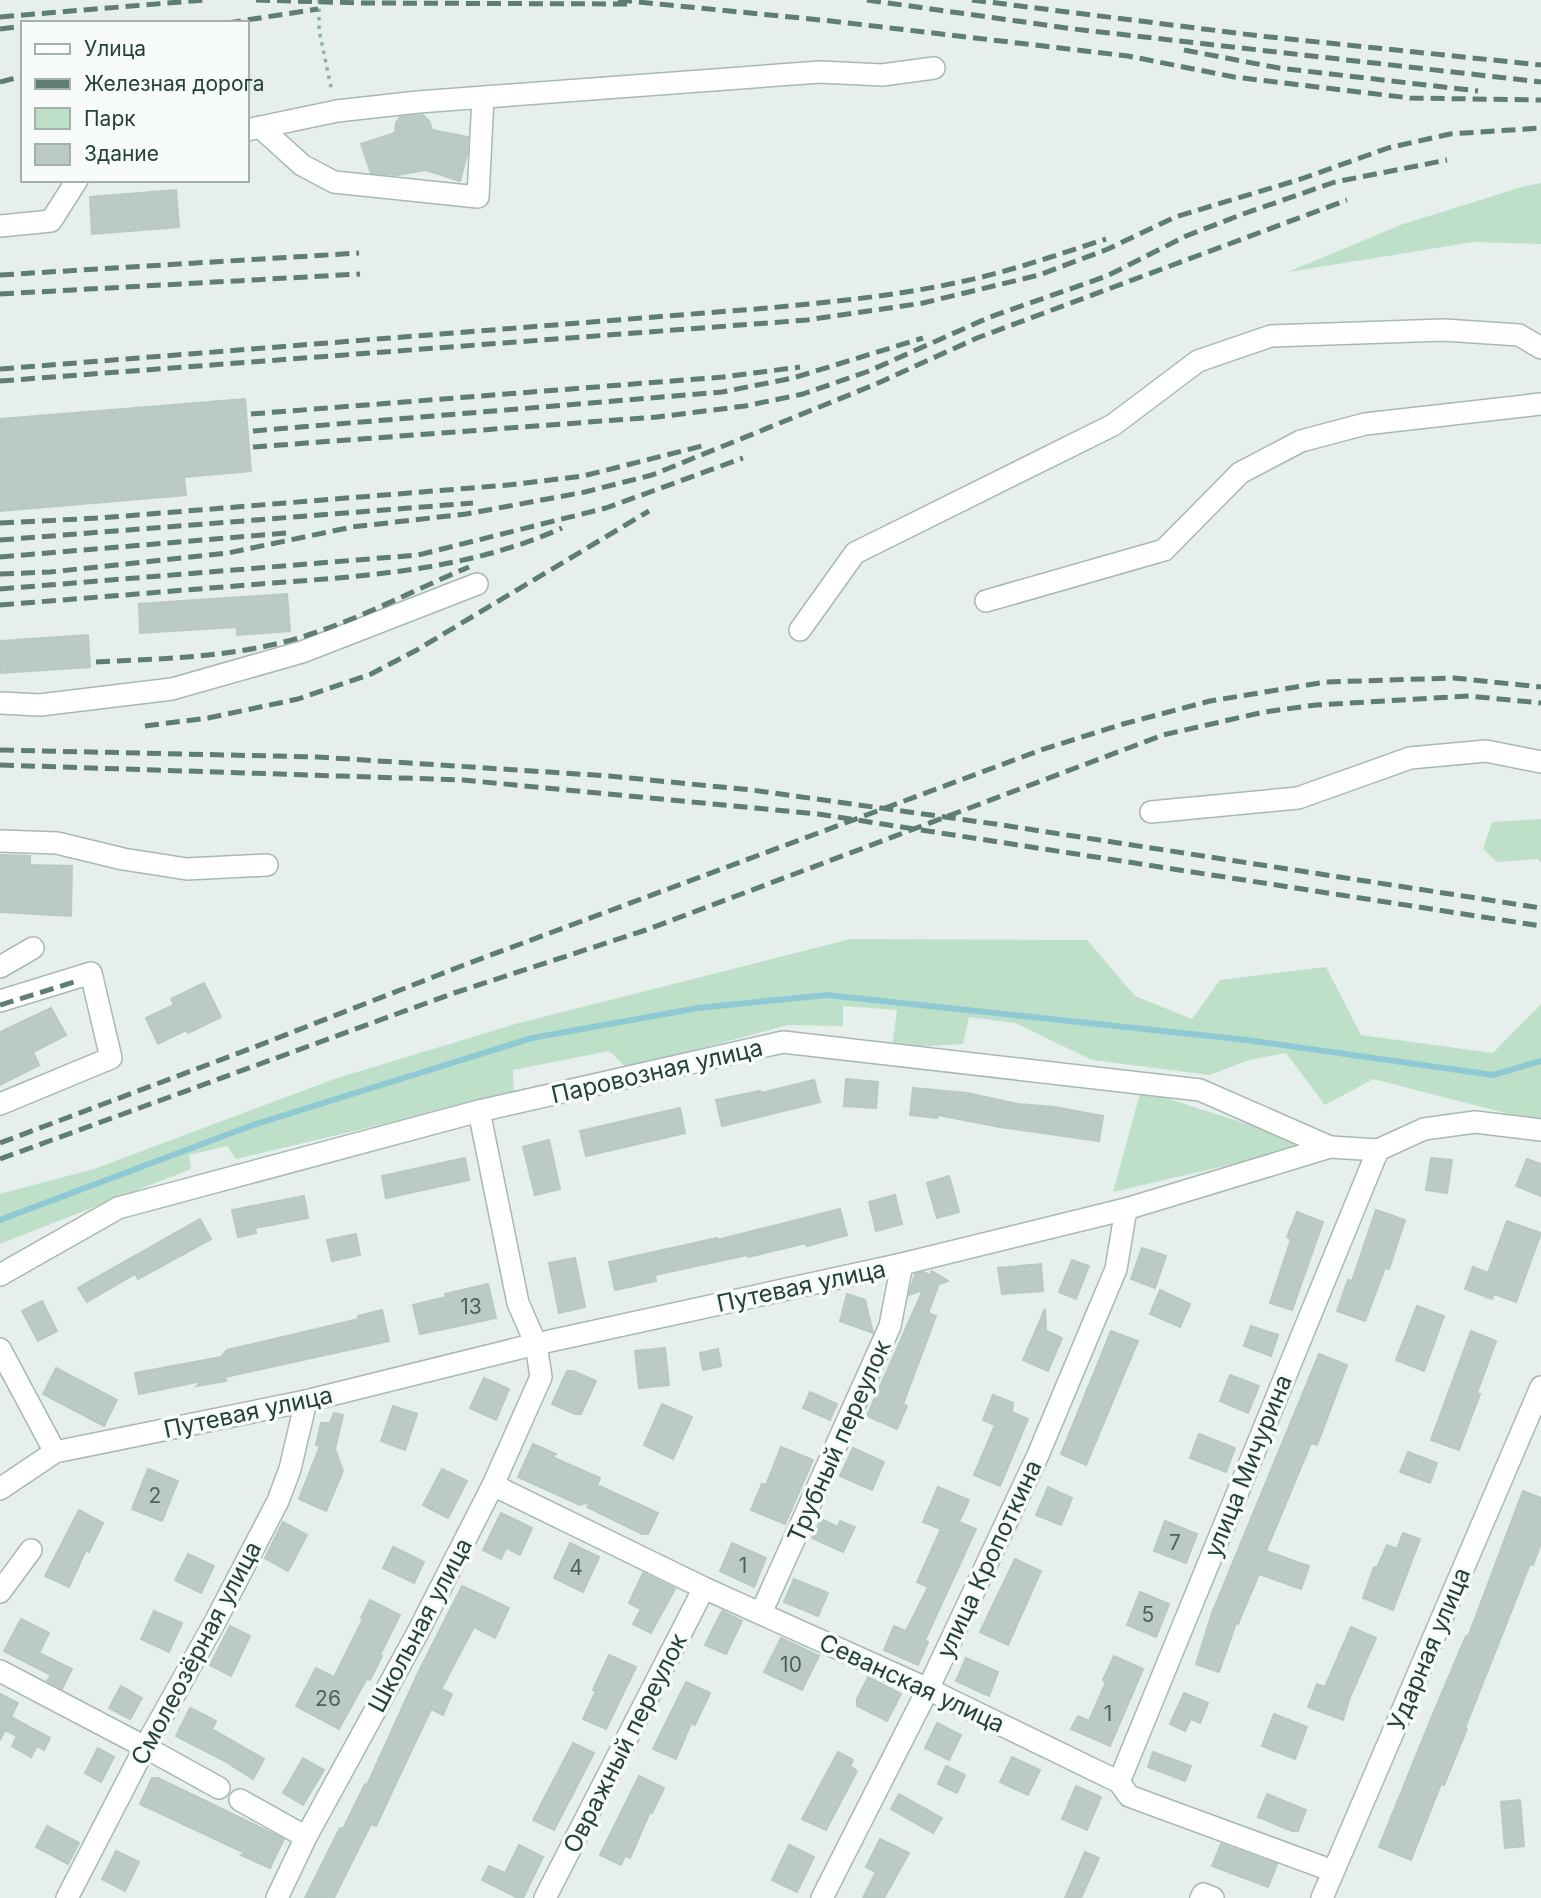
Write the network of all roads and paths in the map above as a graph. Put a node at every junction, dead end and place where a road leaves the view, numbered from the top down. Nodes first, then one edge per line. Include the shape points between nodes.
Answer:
1 (319, 0) edge
2 (934, 68) dead end
3 (482, 98) junction
4 (337, 111) junction
5 (253, 129) edge
6 (76, 182) edge
7 (0, 226) edge
8 (1541, 348) edge
9 (1541, 404) edge
10 (477, 584) dead end
11 (986, 601) dead end
12 (800, 630) dead end
13 (0, 703) edge
14 (1541, 761) edge
15 (1151, 812) dead end
16 (0, 841) edge
17 (267, 866) dead end
18 (33, 948) dead end
19 (0, 967) edge
20 (0, 1001) edge
21 (0, 1104) edge
22 (480, 1111) junction
23 (1541, 1130) edge
24 (1330, 1147) junction
25 (1377, 1150) junction
26 (1126, 1209) junction
27 (902, 1264) junction
28 (0, 1275) edge
29 (536, 1344) junction
30 (0, 1349) edge
31 (1539, 1396) edge
32 (306, 1401) junction
33 (55, 1452) junction
34 (492, 1485) junction
35 (0, 1489) edge
36 (31, 1550) dead end
37 (704, 1588) junction
38 (0, 1592) edge
39 (761, 1613) junction
40 (0, 1671) edge
41 (928, 1689) junction
42 (145, 1746) junction
43 (1119, 1782) junction
44 (219, 1788) dead end
45 (240, 1800) dead end
46 (306, 1836) junction
47 (1333, 1871) junction
48 (67, 1898) edge
49 (277, 1898) edge
50 (545, 1898) edge
51 (822, 1898) edge
52 (1201, 1898) edge
53 (1213, 1898) edge
54 (1322, 1898) edge

1 - 4 path via 319,30
2 - 3 street via 882,75 820,72
3 - 4 street
3 - 5 street via 478,197 334,182
4 - 5 street
6 - 7 street via 51,221
8 - 12 street via 1519,335 1444,330 1271,336 1198,361 1113,425 855,553
9 - 11 street via 1365,424 1301,441 1240,473 1164,551
10 - 13 street via 302,652 172,689 40,705
14 - 15 street via 1486,751 1410,758 1298,798
16 - 17 street via 57,843 187,869
18 - 19 street
20 - 21 street via 91,973 111,1058
22 - 24 street, Паровозная улица via 783,1042 1200,1090
22 - 28 street, Паровозная улица via 118,1208
22 - 29 street, Школьная улица via 518,1303
23 - 25 street, Путевая улица via 1475,1122 1424,1129
24 - 25 street, Путевая улица
24 - 26 street, Путевая улица
25 - 43 street, улица Мичурина
26 - 27 street, Путевая улица
26 - 41 street, улица Кропоткина via 1116,1269 1038,1455
27 - 29 street, Путевая улица
27 - 39 street, Трубный переулок via 890,1326
29 - 32 street, Путевая улица
29 - 34 street, Школьная улица via 541,1377
30 - 33 street
31 - 47 street, Ударная улица
32 - 33 street, Путевая улица
32 - 42 street, Смолеозёрная улица via 278,1501
33 - 35 street
34 - 37 street, Севанская улица
34 - 46 street, Школьная улица via 412,1644
36 - 38 street
37 - 39 street, Севанская улица
37 - 50 street, Овражный переулок
39 - 41 street, Севанская улица
40 - 42 street
41 - 43 street, Севанская улица
41 - 51 street, улица Кропоткина
42 - 44 street
42 - 48 street, Смолеозёрная улица
43 - 47 street, Севанская улица via 1129,1796
45 - 46 street
46 - 49 street, Школьная улица
47 - 54 street, Ударная улица
52 - 53 street via 1203,1894

